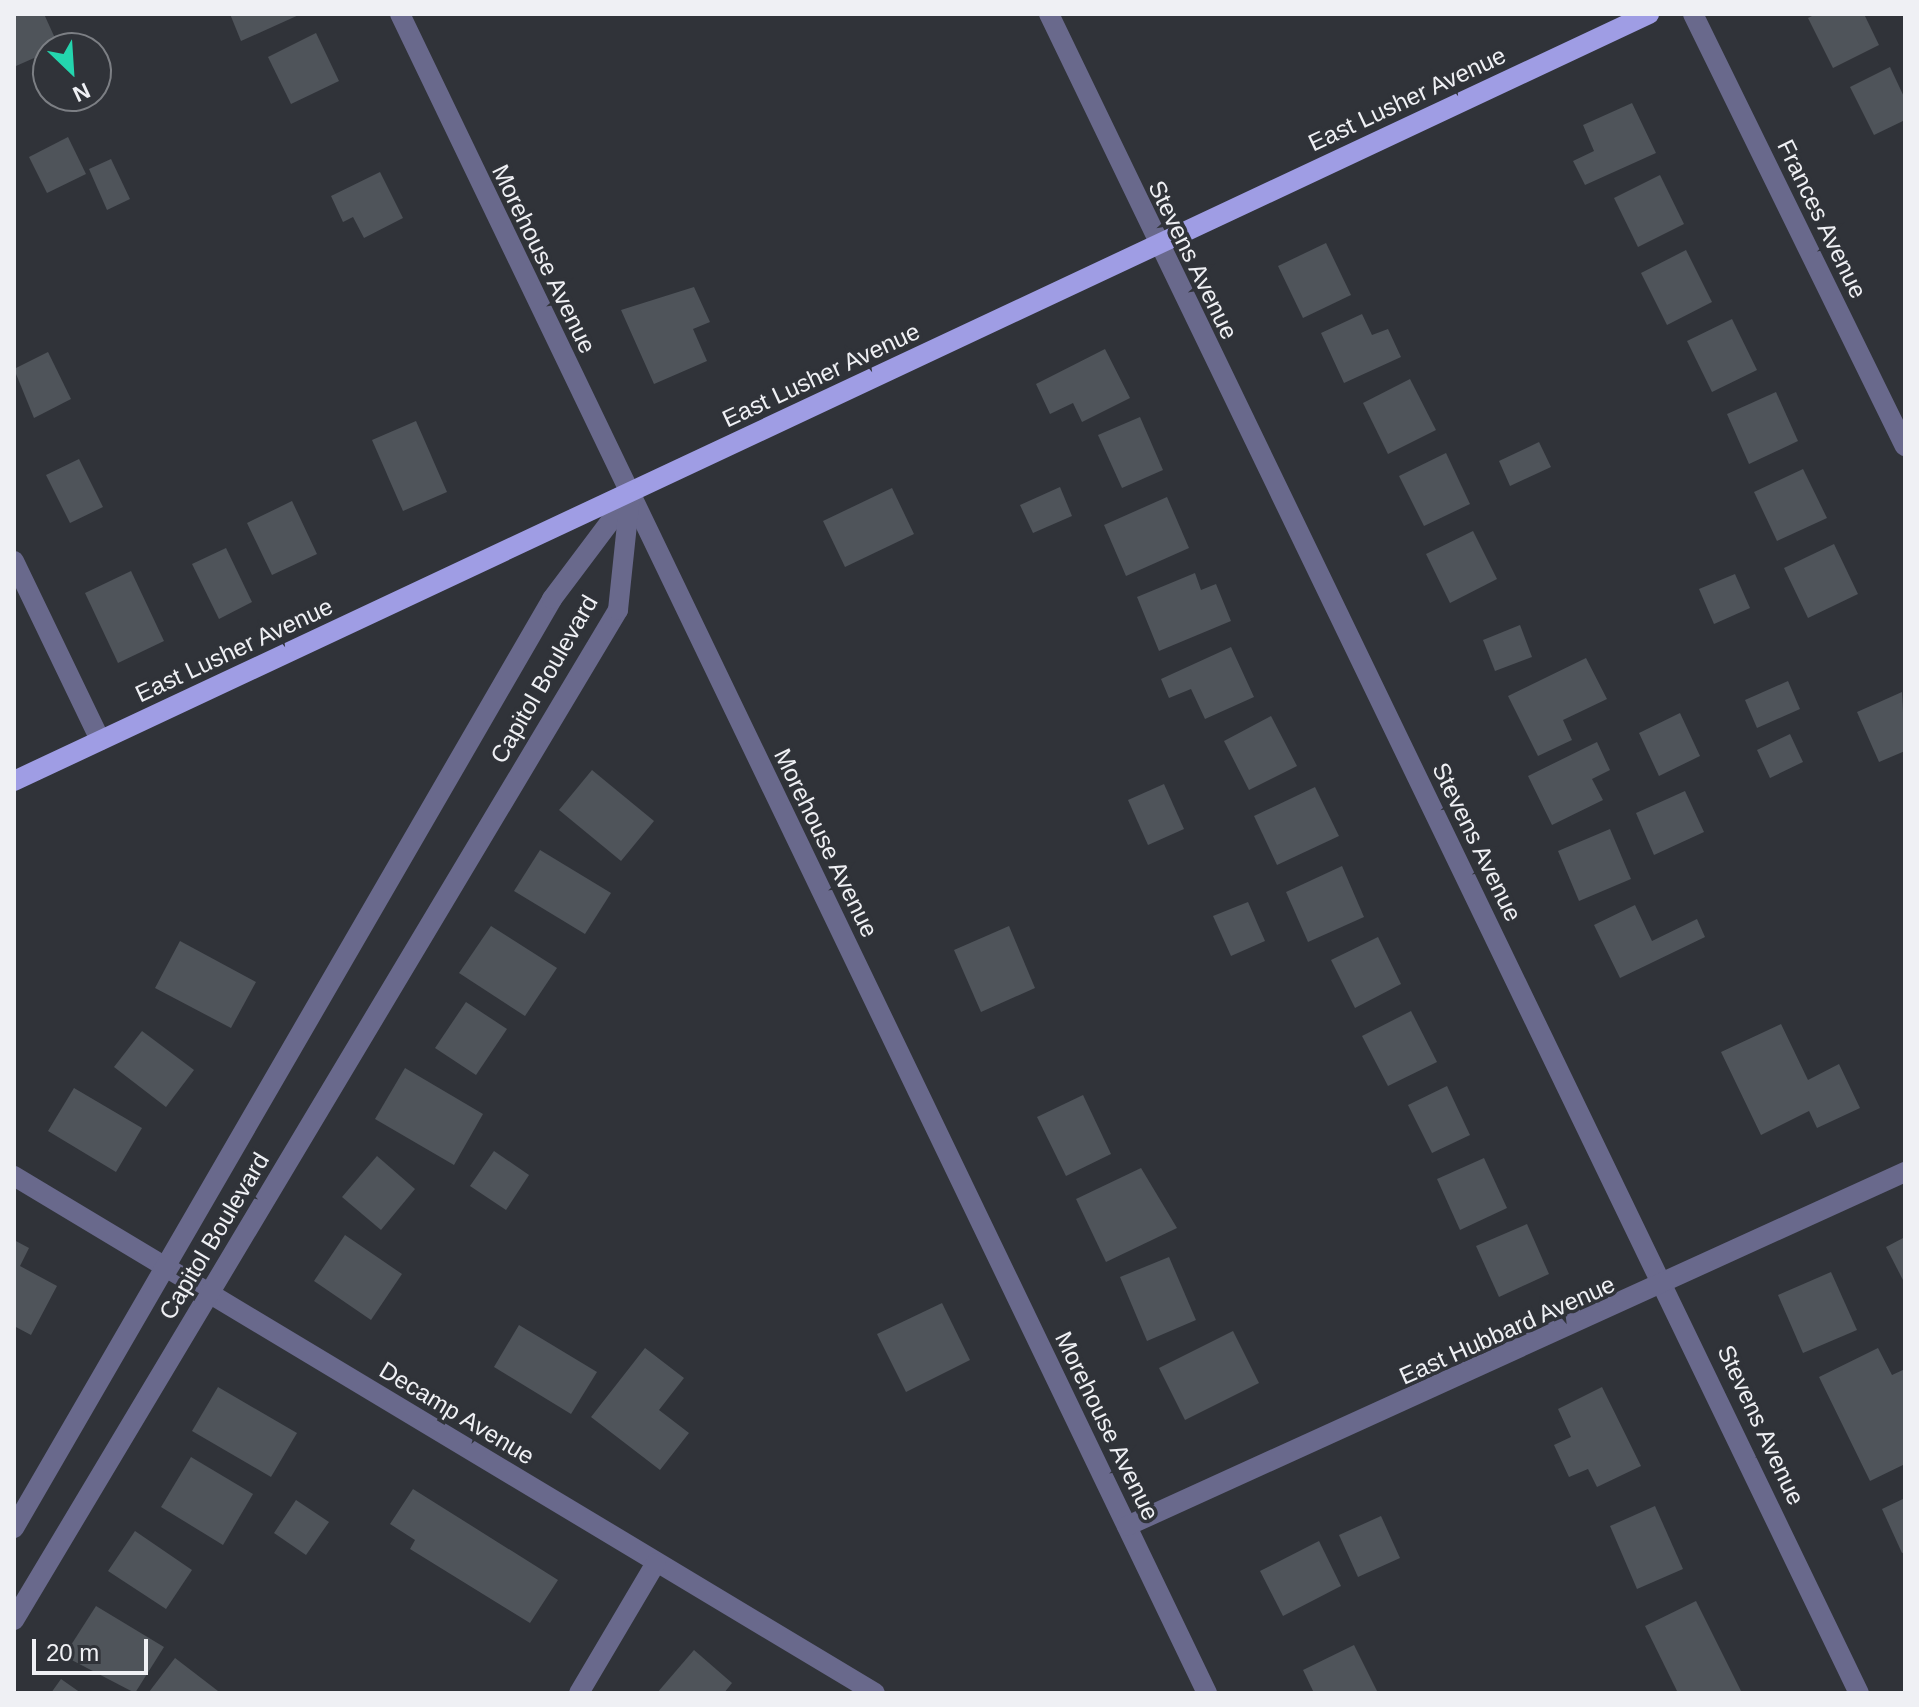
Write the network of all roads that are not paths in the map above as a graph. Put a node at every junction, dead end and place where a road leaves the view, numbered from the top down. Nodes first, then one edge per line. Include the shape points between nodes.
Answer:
1 (400, 14) edge
2 (1049, 14) edge
3 (1649, 14) edge
4 (1693, 14) edge
5 (1156, 245) junction
6 (1905, 446) edge
7 (630, 495) junction
8 (14, 561) edge
9 (100, 740) junction
10 (14, 781) edge
11 (1905, 1172) edge
12 (14, 1176) edge
13 (166, 1268) junction
14 (1666, 1286) junction
15 (210, 1294) junction
16 (1127, 1526) junction
17 (14, 1528) edge
18 (656, 1563) junction
19 (14, 1620) edge
20 (579, 1693) edge
21 (875, 1693) edge
22 (1207, 1693) edge
23 (1859, 1693) edge

1 - 7 street, Morehouse Avenue
2 - 5 street, Stevens Avenue
3 - 5 main road, East Lusher Avenue
4 - 6 street, Frances Avenue
5 - 7 main road, East Lusher Avenue
5 - 14 street, Stevens Avenue
7 - 9 main road, East Lusher Avenue
7 - 13 street, Capitol Boulevard via 552,599
7 - 15 street, Capitol Boulevard via 618,610
7 - 16 street, Morehouse Avenue
8 - 9 street
9 - 10 main road, East Lusher Avenue
11 - 14 street, East Hubbard Avenue
12 - 13 street, Decamp Avenue
13 - 15 street, Decamp Avenue
13 - 17 street, Capitol Boulevard
14 - 16 street, East Hubbard Avenue
14 - 23 street, Stevens Avenue
15 - 18 street, Decamp Avenue
15 - 19 street, Capitol Boulevard
16 - 22 street, Morehouse Avenue
18 - 20 street
18 - 21 street, Decamp Avenue

